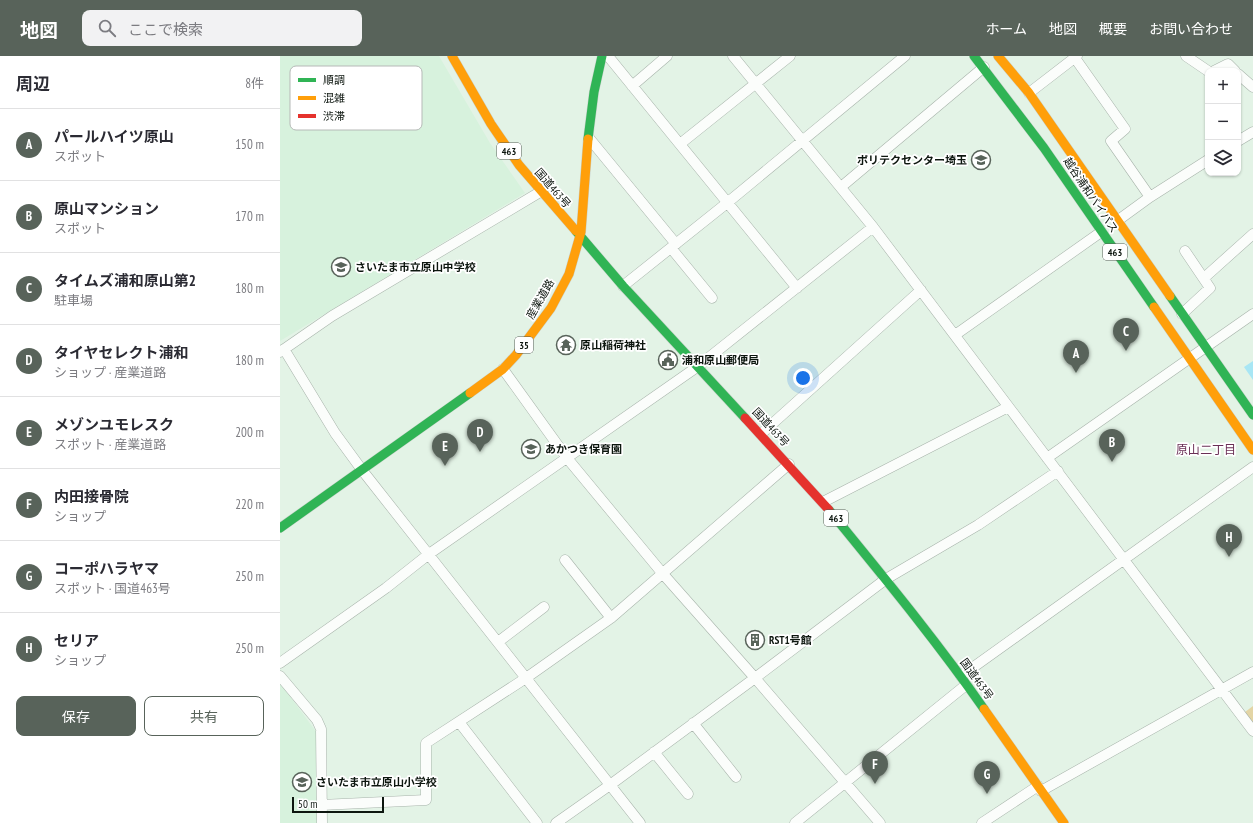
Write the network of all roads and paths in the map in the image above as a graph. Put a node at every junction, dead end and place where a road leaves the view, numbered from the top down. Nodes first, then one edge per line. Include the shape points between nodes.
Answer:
1 (452, 56) edge
2 (602, 56) edge
3 (608, 56) edge
4 (667, 56) edge
5 (733, 56) edge
6 (790, 56) edge
7 (905, 56) edge
8 (974, 56) edge
9 (998, 56) edge
10 (1186, 56) edge
11 (1076, 57) edge
12 (984, 67) junction
13 (1220, 68) edge
14 (1231, 68) edge
15 (1205, 69) edge
16 (1241, 77) edge
17 (756, 84) junction
18 (632, 86) junction
19 (1253, 87) edge
20 (1029, 94) junction
21 (1253, 132) edge
22 (589, 138) junction
23 (1240, 140) edge
24 (803, 141) junction
25 (680, 144) junction
26 (1205, 162) edge
27 (841, 187) junction
28 (540, 192) junction
29 (1150, 197) junction
30 (727, 203) junction
31 (1117, 221) junction
32 (873, 227) junction
33 (1101, 232) junction
34 (1253, 234) edge
35 (580, 236) junction
36 (673, 246) junction
37 (1185, 251) dead end
38 (1204, 278) junction
39 (623, 286) junction
40 (797, 288) junction
41 (921, 290) junction
42 (712, 298) dead end
43 (1182, 314) junction
44 (1253, 314) edge
45 (955, 335) junction
46 (1204, 346) junction
47 (282, 350) edge
48 (1188, 358) junction
49 (697, 367) junction
50 (502, 368) junction
51 (1008, 407) junction
52 (1253, 414) edge
53 (761, 434) junction
54 (1253, 450) edge
55 (567, 458) junction
56 (1047, 458) junction
57 (789, 464) junction
58 (1253, 467) edge
59 (362, 470) junction
60 (1058, 471) junction
61 (823, 502) junction
62 (280, 528) edge
63 (429, 554) junction
64 (1125, 559) junction
65 (564, 560) dead end
66 (663, 574) junction
67 (886, 579) junction
68 (544, 607) dead end
69 (611, 618) junction
70 (498, 642) junction
71 (280, 663) edge
72 (1253, 672) edge
73 (280, 676) edge
74 (526, 678) junction
75 (755, 678) junction
76 (964, 680) junction
77 (1221, 690) junction
78 (459, 722) junction
79 (693, 723) junction
80 (1253, 731) edge
81 (654, 752) junction
82 (736, 778) dead end
83 (846, 783) junction
84 (610, 785) junction
85 (1039, 788) junction
86 (688, 794) dead end
87 (321, 805) junction
88 (322, 823) edge
89 (537, 823) edge
90 (556, 823) edge
91 (640, 823) edge
92 (795, 823) edge
93 (880, 823) edge
94 (982, 823) edge
95 (1064, 823) edge

1 - 28 main road, 国道463号 / 463 via 491,124 518,165
2 - 22 main road, 産業道路 / 35 via 592,99
3 - 18 street
4 - 18 street
5 - 17 street
6 - 17 street
7 - 24 street
8 - 12 main road, 越谷浦和バイパス / 463
9 - 20 main road, 越谷浦和バイパス / 463
10 - 15 street
11 - 20 street
11 - 29 street via 1126,129 1111,141
12 - 27 street
12 - 33 main road, 越谷浦和バイパス / 463 via 1044,148
13 - 14 street via 1228,64
16 - 19 street
17 - 24 street
17 - 25 street
18 - 25 street
20 - 31 main road, 越谷浦和バイパス / 463
21 - 23 street
22 - 35 main road, 産業道路 / 35
22 - 36 street
24 - 27 street
24 - 30 street
25 - 30 street
26 - 29 street
27 - 32 street
28 - 35 main road, 国道463号 / 463
28 - 47 street via 332,316
29 - 31 street
30 - 36 street
30 - 40 street
31 - 43 main road, 越谷浦和バイパス / 463
32 - 40 street
32 - 41 street
33 - 45 street
33 - 48 main road, 越谷浦和バイパス / 463
34 - 38 street
35 - 39 main road, 国道463号 / 463
35 - 50 main road, 産業道路 / 35 via 568,274 546,316 525,344
36 - 39 street
36 - 42 street
37 - 38 street
38 - 43 street via 1210,288
39 - 49 main road, 国道463号 / 463
40 - 49 street
41 - 45 street
41 - 53 street
43 - 46 main road, 越谷浦和バイパス / 463
44 - 46 street
45 - 51 street
46 - 48 street
46 - 52 main road, 越谷浦和バイパス / 463
47 - 59 street
48 - 54 main road, 越谷浦和バイパス / 463
48 - 56 street
49 - 53 main road, 国道463号 / 463
49 - 55 street
50 - 55 street
50 - 59 main road, 産業道路 / 35
51 - 56 street
51 - 61 street
53 - 57 main road, 国道463号 / 463
55 - 63 street
55 - 66 street
56 - 60 street
57 - 61 main road, 国道463号 / 463
57 - 66 street
58 - 64 street
59 - 62 main road, 産業道路 / 35
59 - 63 street
60 - 64 street
60 - 67 street via 978,525
61 - 67 main road, 国道463号 / 463
63 - 70 street
63 - 71 street via 386,588
64 - 76 street
64 - 77 street
65 - 69 street
66 - 69 street
66 - 75 street
67 - 75 street
67 - 76 main road, 国道463号 / 463
68 - 70 street
69 - 74 street
70 - 74 street
72 - 77 street
73 - 87 street via 317,720 321,729
74 - 78 street
74 - 84 street
75 - 79 street
75 - 83 street
76 - 83 street
76 - 85 main road, 国道463号 / 463
77 - 80 street
77 - 85 street
78 - 87 street via 426,743 426,800
78 - 89 street
79 - 81 street
79 - 82 street
81 - 84 street
81 - 86 street
83 - 92 street
83 - 93 street
84 - 90 street
84 - 91 street
85 - 94 street
85 - 95 main road, 国道463号 / 463
87 - 88 street

